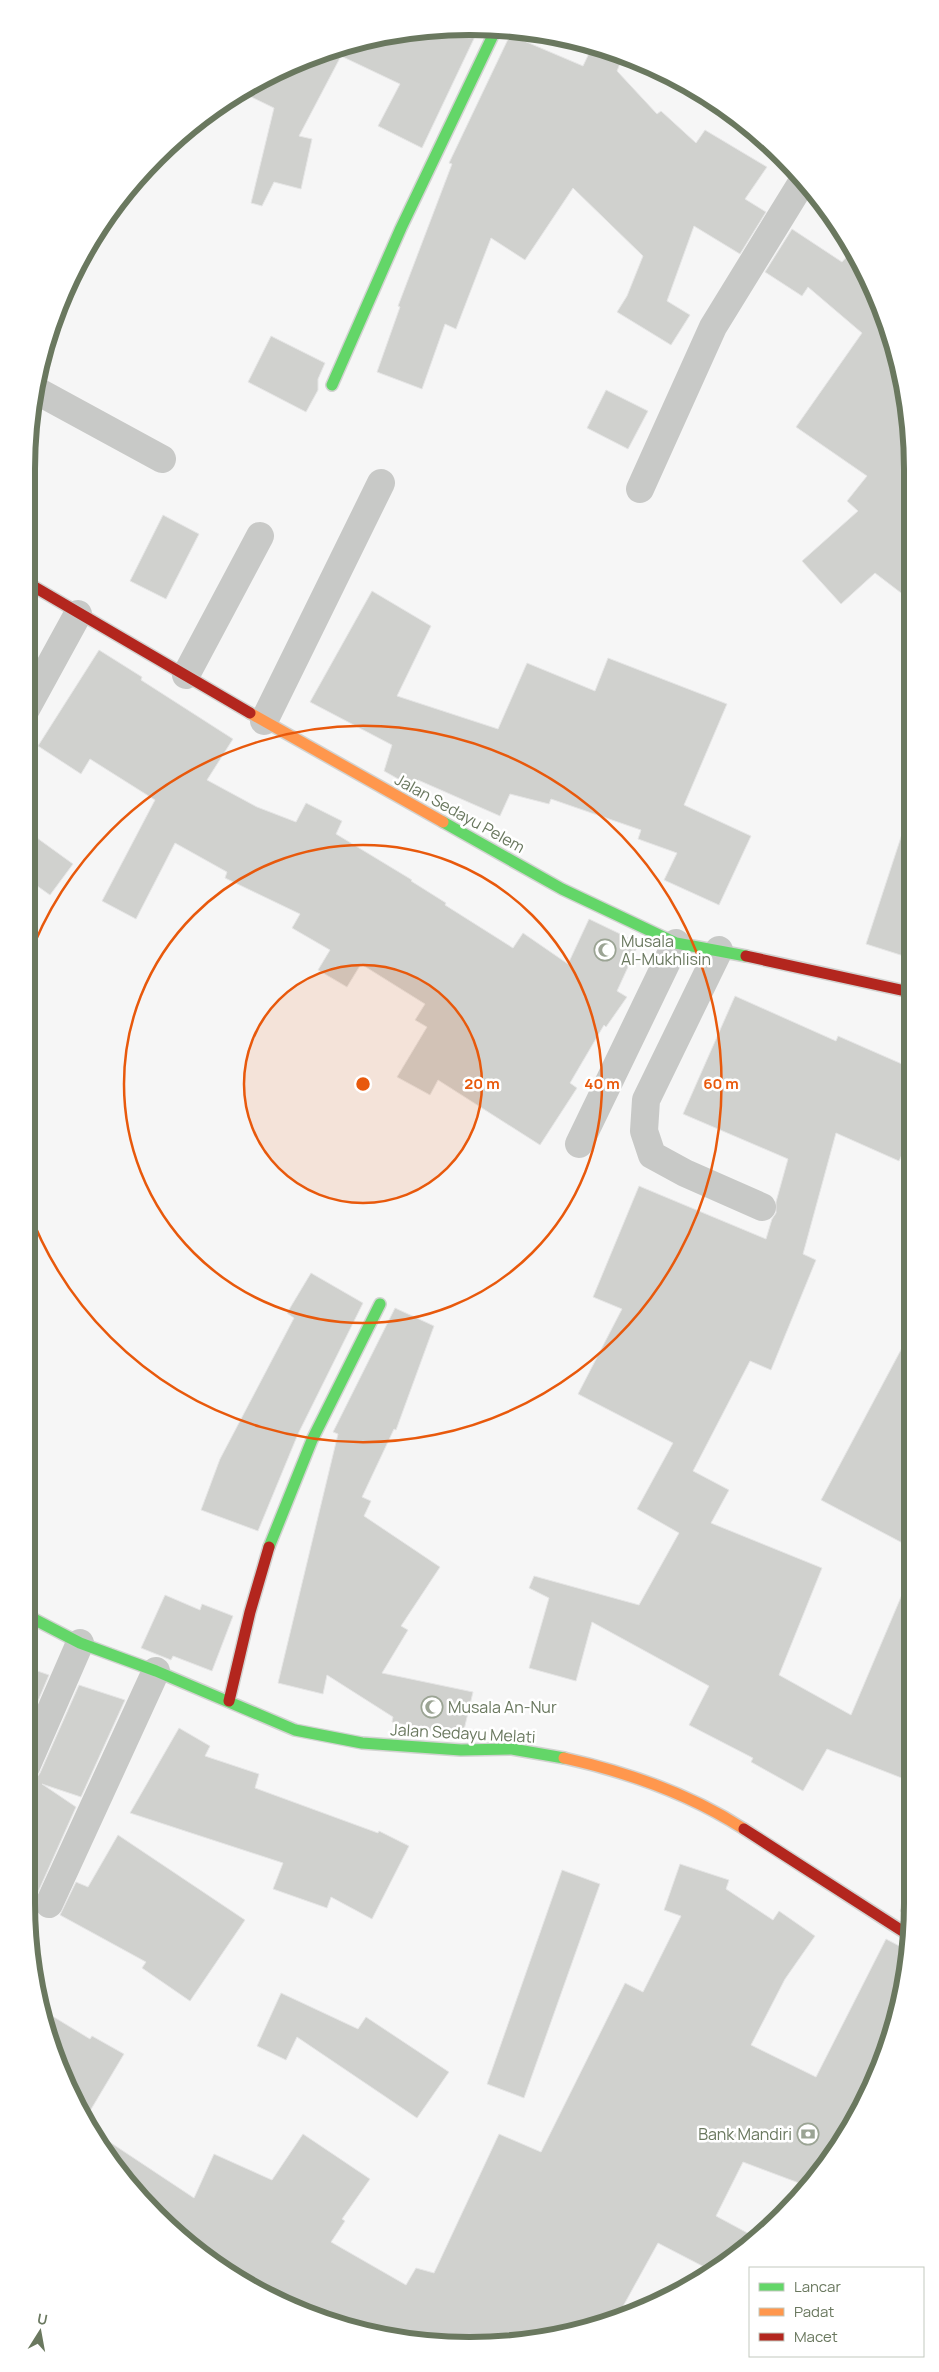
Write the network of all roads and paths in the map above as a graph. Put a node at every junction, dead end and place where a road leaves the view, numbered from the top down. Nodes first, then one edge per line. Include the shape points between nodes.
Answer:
1 (493, 36) edge
2 (799, 187) edge
3 (332, 385) dead end
4 (42, 394) edge
5 (162, 459) dead end
6 (381, 483) dead end
7 (640, 489) dead end
8 (260, 536) dead end
9 (35, 588) edge
10 (78, 614) junction
11 (186, 675) junction
12 (35, 693) edge
13 (264, 721) junction
14 (676, 943) junction
15 (719, 950) junction
16 (904, 991) edge
17 (579, 1144) dead end
18 (762, 1207) dead end
19 (380, 1304) dead end
20 (35, 1619) edge
21 (80, 1642) junction
22 (156, 1671) junction
23 (229, 1701) junction
24 (35, 1746) edge
25 (49, 1904) dead end
26 (903, 1931) edge

1 - 3 street via 401,228
2 - 7 street via 713,327
4 - 5 street
6 - 13 street
8 - 11 street
9 - 10 street, Jalan Sedayu Pelem
10 - 11 street, Jalan Sedayu Pelem
10 - 12 street
11 - 13 street, Jalan Sedayu Pelem
13 - 14 street, Jalan Sedayu Pelem via 562,889
14 - 15 street, Jalan Sedayu Pelem
14 - 17 street
15 - 16 street, Jalan Sedayu Pelem
15 - 18 street via 646,1100 644,1131 652,1155
19 - 23 street via 328,1404 277,1522 248,1616
20 - 21 street, Jalan Sedayu Melati
21 - 22 street, Jalan Sedayu Melati
21 - 24 street
22 - 23 street, Jalan Sedayu Melati
22 - 25 street
23 - 26 street, Jalan Sedayu Melati via 295,1730 328,1738 461,1750 512,1749 566,1758 641,1778 714,1809

